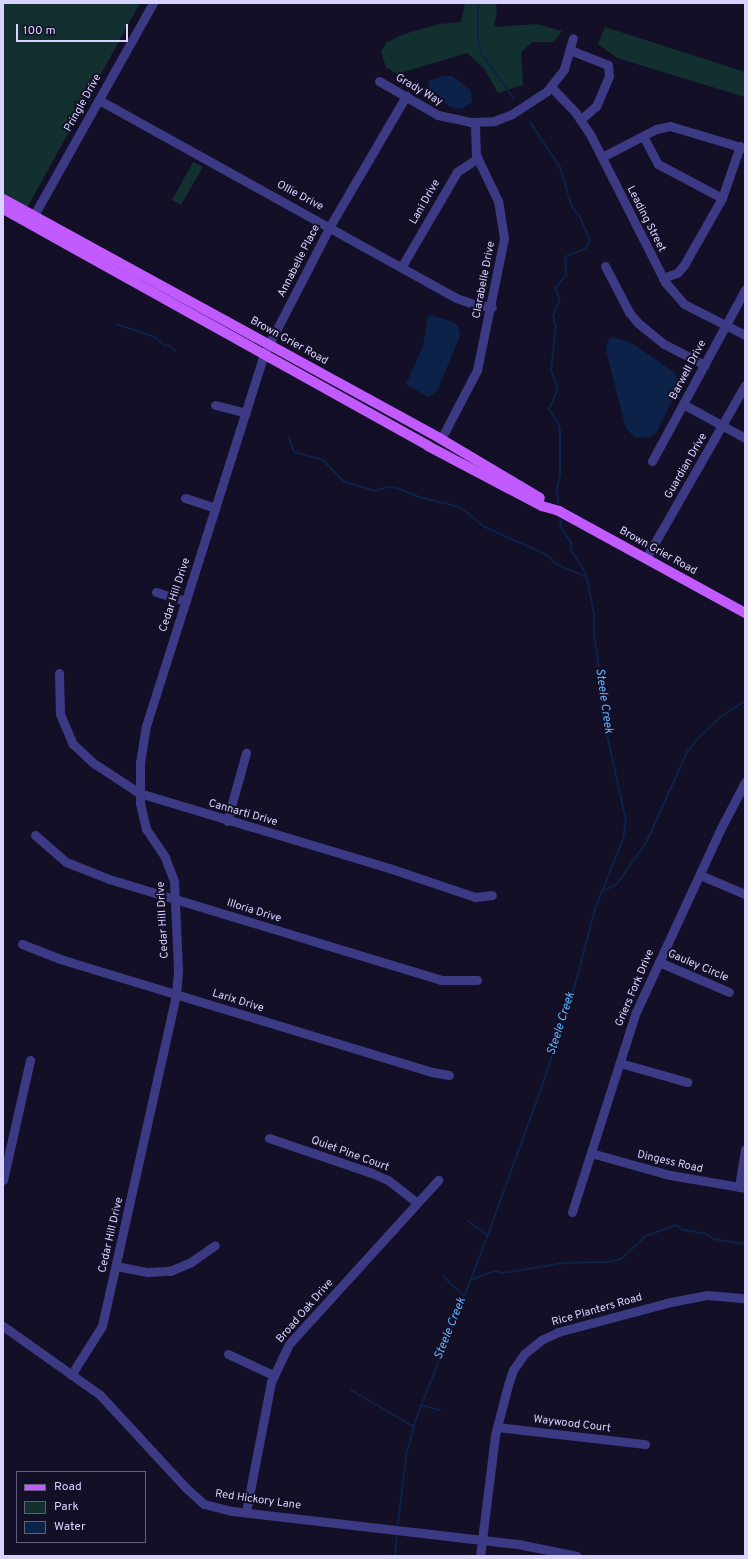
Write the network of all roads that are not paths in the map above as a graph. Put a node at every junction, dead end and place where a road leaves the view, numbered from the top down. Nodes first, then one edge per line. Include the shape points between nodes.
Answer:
1 (153, 3) edge
2 (573, 38) dead end
3 (570, 50) junction
4 (379, 81) dead end
5 (551, 87) junction
6 (406, 96) junction
7 (99, 100) junction
8 (580, 120) junction
9 (475, 122) junction
10 (643, 136) junction
11 (742, 147) edge
12 (602, 157) junction
13 (478, 158) junction
14 (722, 198) junction
15 (3, 199) edge
16 (3, 209) edge
17 (34, 215) junction
18 (330, 226) junction
19 (402, 266) junction
20 (605, 266) dead end
21 (663, 278) junction
22 (745, 290) edge
23 (492, 307) junction
24 (726, 325) junction
25 (745, 335) edge
26 (270, 344) junction
27 (264, 354) junction
28 (705, 366) junction
29 (745, 385) edge
30 (342, 398) junction
31 (215, 404) dead end
32 (683, 404) junction
33 (246, 413) junction
34 (723, 425) junction
35 (745, 438) edge
36 (442, 439) junction
37 (652, 461) dead end
38 (186, 498) dead end
39 (215, 508) junction
40 (559, 511) junction
41 (646, 558) junction
42 (156, 592) dead end
43 (186, 601) junction
44 (745, 613) edge
45 (59, 673) dead end
46 (246, 753) dead end
47 (745, 782) edge
48 (139, 793) junction
49 (227, 821) junction
50 (35, 835) dead end
51 (700, 875) junction
52 (745, 894) edge
53 (492, 895) dead end
54 (175, 899) junction
55 (22, 944) dead end
56 (659, 962) junction
57 (477, 980) dead end
58 (729, 992) dead end
59 (176, 994) junction
60 (30, 1060) dead end
61 (620, 1063) junction
62 (449, 1075) dead end
63 (687, 1082) dead end
64 (269, 1138) dead end
65 (745, 1148) edge
66 (591, 1153) junction
67 (3, 1180) edge
68 (438, 1180) dead end
69 (742, 1188) edge
70 (417, 1203) junction
71 (572, 1212) dead end
72 (215, 1245) dead end
73 (116, 1266) junction
74 (745, 1298) edge
75 (3, 1326) edge
76 (228, 1354) dead end
77 (71, 1375) junction
78 (274, 1375) junction
79 (497, 1427) junction
80 (645, 1444) dead end
81 (246, 1512) junction
82 (482, 1539) junction
83 (480, 1556) edge
84 (577, 1556) edge

1 - 7 street, Pringle Drive
2 - 3 street, Grady Way
3 - 5 street, Grady Way via 564,69
3 - 8 street via 608,66 609,76 596,106
4 - 6 street, Grady Way
5 - 8 street, Leading Street
5 - 9 street, Grady Way via 538,99 512,114 494,121
6 - 9 street, Grady Way via 438,115
6 - 18 street, Annabelle Place
7 - 17 street, Pringle Drive
7 - 18 street, Ollie Drive
8 - 12 street, Leading Street
9 - 13 street, Clarabelle Drive
10 - 11 street via 670,126
10 - 12 street
10 - 14 street via 658,164
11 - 14 street
12 - 21 street, Leading Street
13 - 19 street, Lani Drive via 457,172
13 - 23 street, Clarabelle Drive via 498,201 504,228 502,257
14 - 21 street via 684,265 677,272
15 - 17 main road, Brown Grier Road
16 - 27 main road, Brown Grier Road
17 - 26 main road, Brown Grier Road
18 - 19 street, Ollie Drive
18 - 26 street, Annabelle Place
19 - 23 street, Ollie Drive via 463,301
20 - 28 street via 629,312 638,323 664,344
21 - 24 street, Leading Street via 684,304
22 - 24 street, Barwell Drive
23 - 36 street, Clarabelle Drive via 478,370
24 - 25 street, Leading Street
24 - 28 street, Barwell Drive
26 - 27 street, Annabelle Place
26 - 36 main road, Brown Grier Road
27 - 30 main road, Brown Grier Road
27 - 33 street, Cedar Hill Drive
28 - 32 street, Barwell Drive
29 - 34 street, Guardian Drive
30 - 36 main road via 362,402 426,438
30 - 40 main road, Brown Grier Road via 542,506
31 - 33 street
32 - 34 street
32 - 37 street, Barwell Drive
33 - 39 street, Cedar Hill Drive
34 - 35 street
34 - 41 street, Guardian Drive
36 - 40 main road, Brown Grier Road
38 - 39 street
39 - 43 street, Cedar Hill Drive
40 - 41 main road, Brown Grier Road
41 - 44 main road, Brown Grier Road
42 - 43 street
43 - 48 street, Cedar Hill Drive via 145,733
45 - 48 street, Cannarti Drive via 60,714 72,744 92,762
46 - 49 street
47 - 51 street, Griers Fork Drive
48 - 49 street, Cannarti Drive
48 - 54 street, Cedar Hill Drive via 146,829 171,870
49 - 53 street, Cannarti Drive via 389,868 475,897
50 - 54 street, Illoria Drive via 56,856 85,871
51 - 52 street
51 - 56 street, Griers Fork Drive
54 - 57 street, Illoria Drive via 441,980
54 - 59 street, Cedar Hill Drive via 178,969
55 - 59 street, Larix Drive via 54,957
56 - 58 street, Gauley Circle
56 - 61 street, Griers Fork Drive via 636,1012
59 - 62 street, Larix Drive via 424,1070
59 - 73 street, Cedar Hill Drive
60 - 67 street
61 - 63 street
61 - 66 street, Griers Fork Drive
64 - 70 street, Quiet Pine Court via 388,1180
65 - 69 street
66 - 69 street, Dingess Road via 670,1175
66 - 71 street, Griers Fork Drive
68 - 70 street, Broad Oak Drive
70 - 78 street, Broad Oak Drive via 289,1344
72 - 73 street via 191,1262 170,1271 148,1272
73 - 77 street, Cedar Hill Drive via 102,1326
74 - 79 street, Rice Planters Road via 722,1295 690,1298 548,1336 534,1345 518,1362 508,1385
75 - 77 street, Red Hickory Lane
76 - 78 street
77 - 81 street, Red Hickory Lane via 111,1405 198,1500 214,1508
78 - 81 street, Broad Oak Drive
79 - 80 street, Waywood Court
79 - 82 street, Rice Planters Road
81 - 82 street, Red Hickory Lane
82 - 83 street, Rice Planters Road
82 - 84 street, Red Hickory Lane

